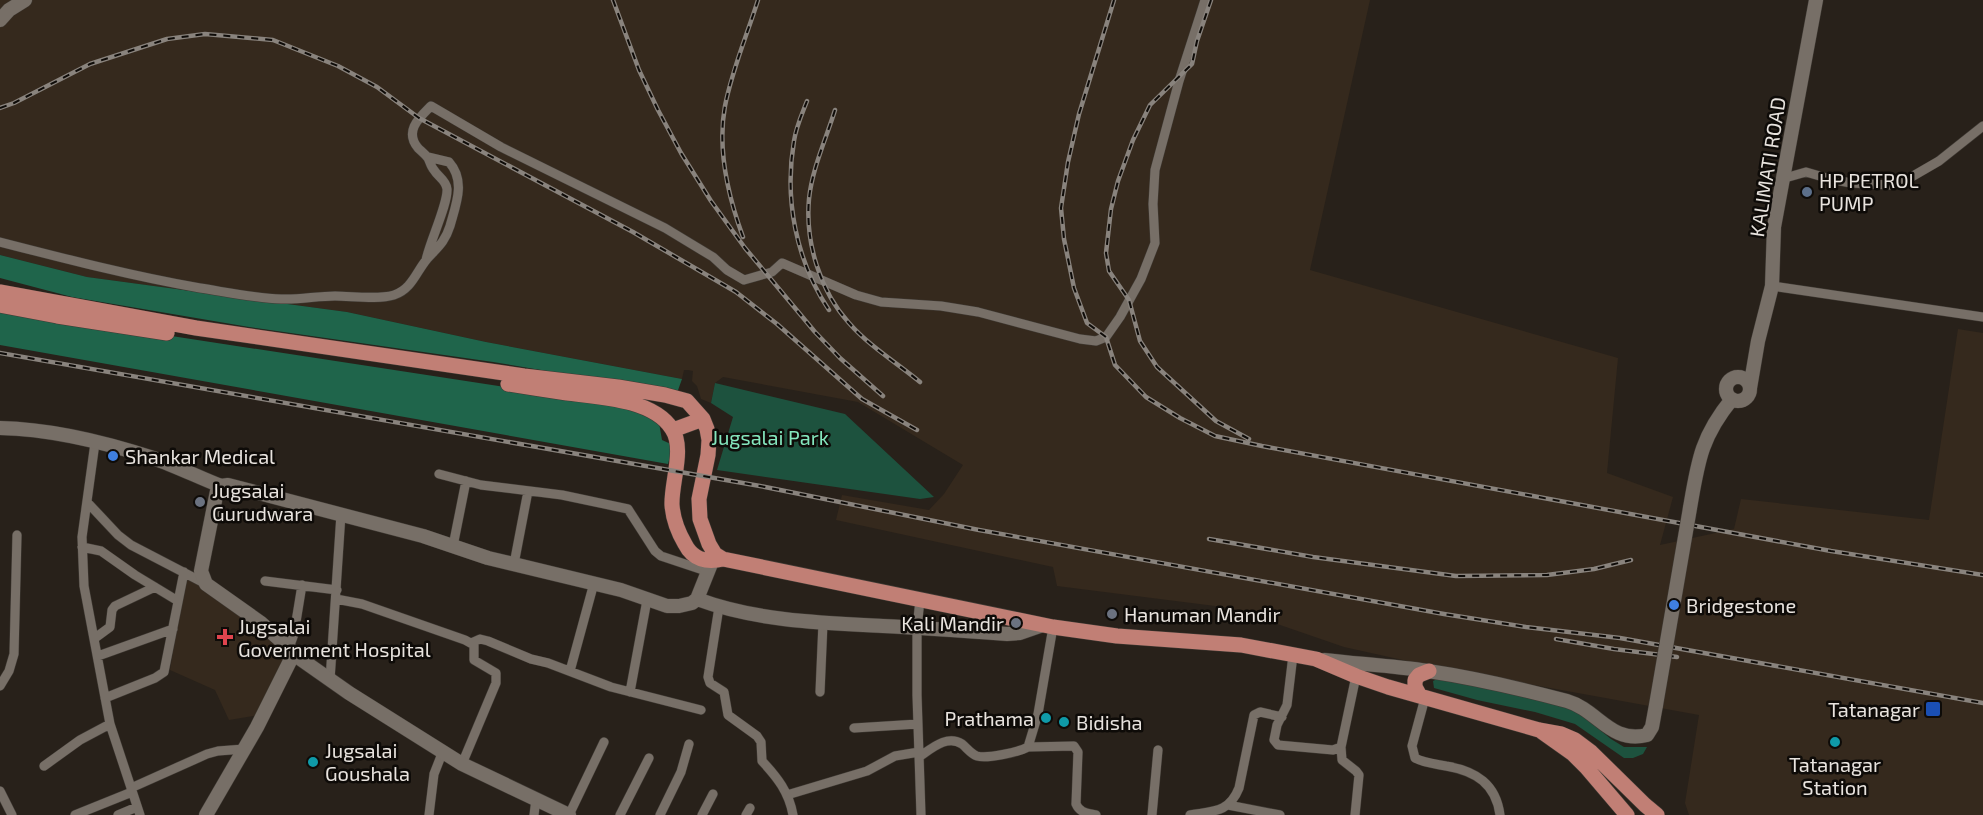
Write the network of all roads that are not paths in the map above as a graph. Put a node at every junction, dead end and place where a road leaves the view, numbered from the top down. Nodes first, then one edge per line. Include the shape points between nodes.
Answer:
1 (25, 0) edge
2 (1205, 0) edge
3 (1816, 0) edge
4 (0, 20) edge
5 (1983, 126) edge
6 (428, 157) junction
7 (1785, 178) junction
8 (0, 242) edge
9 (426, 260) junction
10 (1772, 286) junction
11 (0, 292) edge
12 (0, 305) edge
13 (1983, 317) edge
14 (1758, 341) junction
15 (1731, 380) junction
16 (1750, 388) junction
17 (1732, 399) junction
18 (703, 419) junction
19 (0, 428) edge
20 (673, 430) junction
21 (95, 443) junction
22 (439, 474) dead end
23 (466, 481) junction
24 (221, 486) junction
25 (528, 491) junction
26 (87, 502) junction
27 (341, 514) junction
28 (17, 535) dead end
29 (453, 546) junction
30 (82, 547) junction
31 (715, 561) junction
32 (514, 564) junction
33 (184, 572) junction
34 (265, 580) dead end
35 (206, 584) junction
36 (594, 584) junction
37 (302, 585) junction
38 (155, 587) junction
39 (336, 595) junction
40 (697, 599) junction
41 (646, 600) junction
42 (920, 600) junction
43 (178, 601) junction
44 (719, 607) junction
45 (823, 623) junction
46 (1048, 626) junction
47 (917, 628) junction
48 (173, 629) junction
49 (95, 638) junction
50 (471, 643) junction
51 (291, 651) junction
52 (1293, 655) junction
53 (98, 656) junction
54 (1316, 659) junction
55 (570, 671) junction
56 (1429, 671) junction
57 (1356, 676) junction
58 (330, 680) junction
59 (0, 686) edge
60 (630, 692) junction
61 (820, 692) dead end
62 (1422, 697) junction
63 (105, 698) junction
64 (701, 710) dead end
65 (1282, 717) junction
66 (110, 724) junction
67 (918, 724) junction
68 (854, 728) dead end
69 (1539, 730) junction
70 (604, 742) dead end
71 (689, 744) dead end
72 (1028, 747) junction
73 (1341, 747) junction
74 (244, 749) junction
75 (1158, 750) dead end
76 (443, 751) junction
77 (919, 754) junction
78 (649, 758) dead end
79 (462, 764) junction
80 (44, 766) dead end
81 (131, 790) junction
82 (0, 792) edge
83 (713, 794) dead end
84 (787, 795) junction
85 (536, 799) junction
86 (1228, 805) junction
87 (139, 811) edge
88 (12, 815) edge
89 (75, 815) edge
90 (118, 815) edge
91 (206, 815) edge
92 (429, 815) edge
93 (534, 815) edge
94 (569, 815) edge
95 (620, 815) edge
96 (660, 815) edge
97 (702, 815) edge
98 (793, 815) edge
99 (921, 815) edge
100 (1096, 815) edge
101 (1152, 815) edge
102 (1190, 815) edge
103 (1280, 815) edge
104 (1355, 815) edge
105 (1500, 815) edge
106 (1627, 815) edge
107 (1657, 815) edge

1 - 4 street
2 - 6 street via 1155,170 1155,243 1120,316 1106,337 1095,341 978,312 881,302 782,263 772,272 744,280 665,228 501,147 431,106 412,130 413,139
3 - 7 street, KALIMATI ROAD
5 - 7 street via 1901,183 1851,183 1806,172
6 - 9 street via 447,189
6 - 9 street via 449,162 460,185 448,231 441,246
7 - 10 street, KALIMATI ROAD via 1774,227
8 - 9 street via 129,275 279,299 395,295 411,284
10 - 13 street
10 - 14 street, KALIMATI ROAD
11 - 18 main road via 196,327 647,391 687,402
12 - 20 main road via 615,400 656,413
14 - 15 street, KALIMATI ROAD
14 - 16 street, KALIMATI ROAD
15 - 16 street via 1744,379
15 - 17 street via 1727,390
16 - 17 street via 1746,398
17 - 56 street, bridge via 1710,428 1701,451 1652,727 1647,735 1627,737 1570,702
18 - 20 main road
18 - 31 main road via 709,440 699,499 700,519
19 - 21 street via 29,429
20 - 31 main road via 678,450 672,506 676,523 693,555
21 - 24 street via 153,458
21 - 26 street
22 - 23 street
23 - 25 street
23 - 29 street
24 - 27 street
24 - 35 street via 201,571
25 - 31 street via 628,509 661,556
25 - 32 street
26 - 30 street
26 - 33 street via 131,545
27 - 29 street
27 - 39 street
28 - 59 street via 14,654
29 - 32 street
30 - 38 street via 101,551
30 - 49 street via 84,586
31 - 40 street
31 - 42 main road
32 - 36 street
33 - 35 street
33 - 43 street
34 - 37 street
35 - 51 street via 261,623
36 - 41 street
36 - 55 street
37 - 39 street
37 - 51 street
38 - 43 street
38 - 49 street via 114,606 110,627
39 - 50 street
39 - 58 street
40 - 41 street via 679,606
40 - 44 street
41 - 60 street
42 - 46 main road
42 - 47 street
43 - 48 street
44 - 45 street via 751,615
44 - 84 street via 710,683 724,692 731,718 761,742 762,761
45 - 47 street
45 - 61 street
46 - 47 street via 1020,633
46 - 52 main road via 1117,636 1241,645
46 - 72 street via 1038,714
47 - 67 street
48 - 53 street
48 - 63 street via 161,676
49 - 53 street
50 - 55 street via 488,641
50 - 79 street via 474,660 496,673 497,679
51 - 58 street
51 - 74 street via 286,669
52 - 54 main road
52 - 65 street
53 - 63 street
54 - 56 street
54 - 57 main road
55 - 60 street
56 - 62 main road via 1415,680
57 - 62 main road
57 - 73 street
58 - 76 street
60 - 64 street
62 - 69 main road
62 - 105 street via 1412,746 1415,758 1483,780 1498,802
63 - 66 street
65 - 73 street via 1274,740 1278,745 1333,750
65 - 86 street via 1260,712 1254,715 1239,788
66 - 80 street
66 - 81 street
67 - 68 street
67 - 77 street
69 - 106 main road via 1586,766
69 - 107 main road via 1575,740
70 - 94 street
71 - 96 street via 681,772
72 - 77 street via 984,757 955,741 946,741
72 - 100 street via 1074,746 1078,752 1076,804 1083,812
73 - 104 street via 1342,760 1359,775
74 - 81 street via 207,753
74 - 91 street
75 - 101 street
76 - 79 street
76 - 92 street via 432,785
77 - 84 street via 895,756 867,771
77 - 99 street
78 - 95 street
79 - 85 street
81 - 87 street
81 - 89 street
82 - 88 street
83 - 97 street
84 - 98 street
85 - 93 street
85 - 94 street
86 - 102 street
86 - 103 street
87 - 90 street

